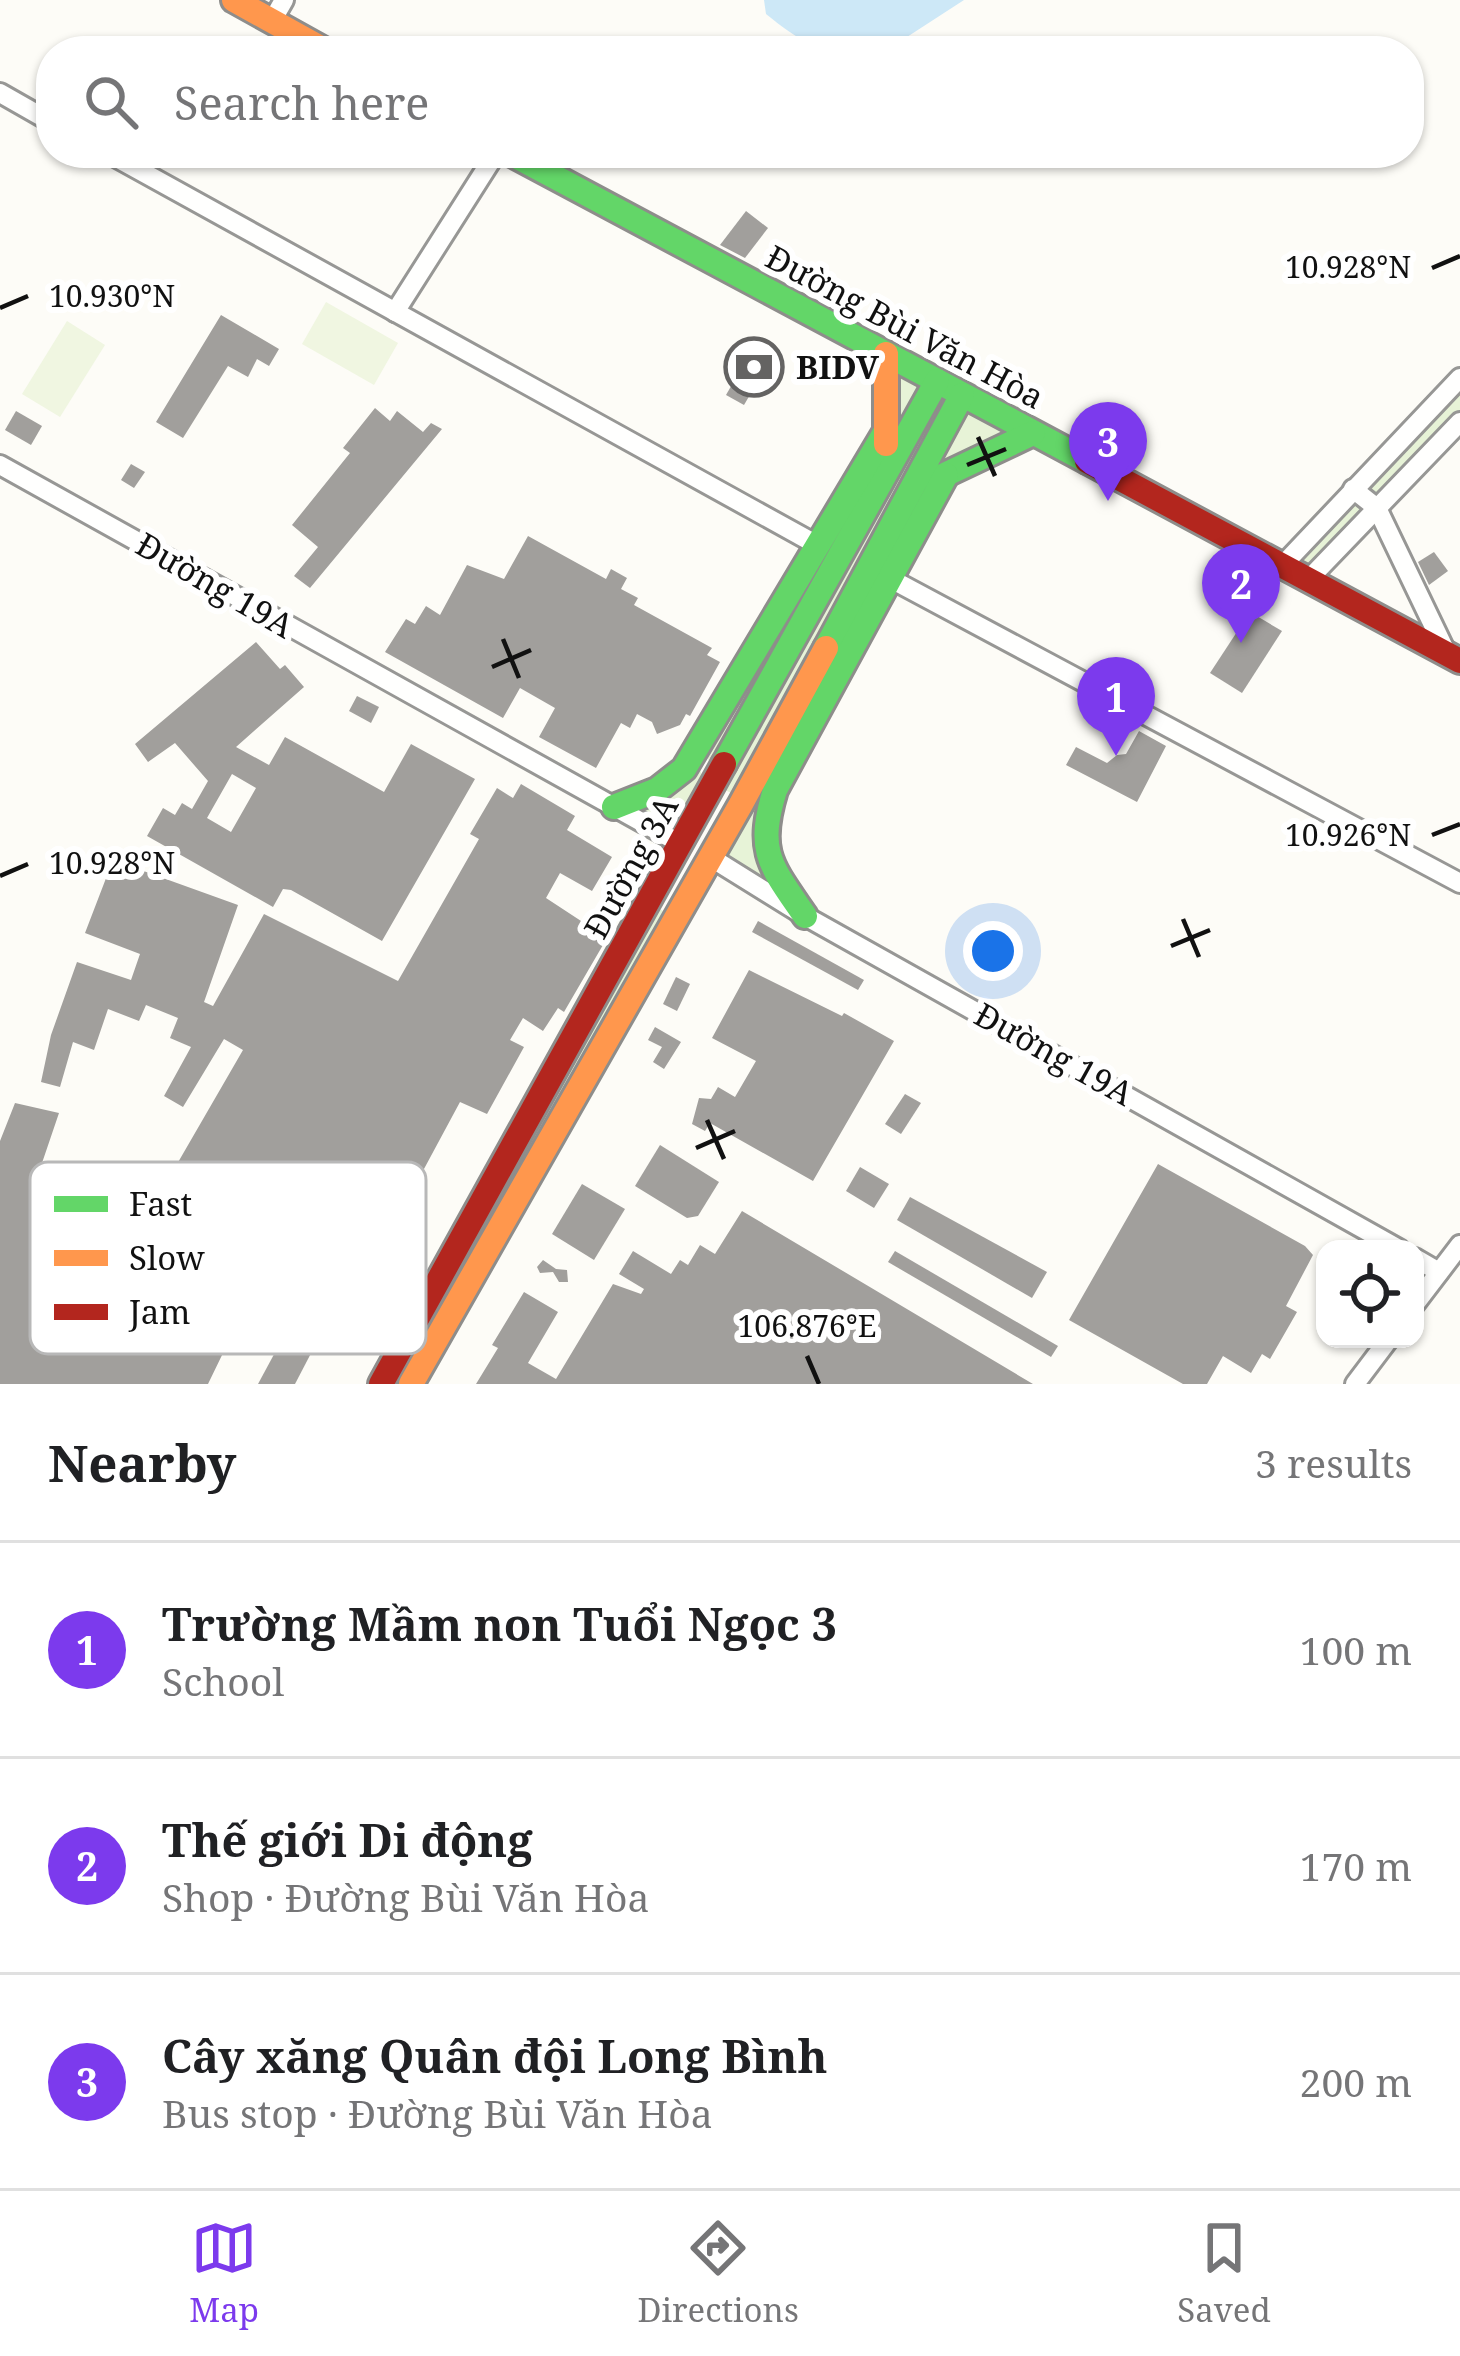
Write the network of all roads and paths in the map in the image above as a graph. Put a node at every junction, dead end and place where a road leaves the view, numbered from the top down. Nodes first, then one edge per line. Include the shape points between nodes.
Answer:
1 (233, 0) edge
2 (278, 10) edge
3 (308, 36) edge
4 (0, 93) edge
5 (36, 113) edge
6 (135, 168) edge
7 (486, 168) edge
8 (538, 168) edge
9 (395, 312) junction
10 (886, 354) junction
11 (1460, 378) edge
12 (937, 381) junction
13 (962, 395) junction
14 (1460, 422) edge
15 (886, 431) junction
16 (1033, 433) junction
17 (0, 465) edge
18 (946, 475) junction
19 (886, 477) junction
20 (1353, 488) junction
21 (912, 489) junction
22 (1377, 508) junction
23 (819, 546) junction
24 (1281, 567) junction
25 (890, 579) junction
26 (1307, 581) junction
27 (1454, 657) edge
28 (700, 745) junction
29 (713, 789) junction
30 (775, 790) junction
31 (740, 804) junction
32 (614, 807) junction
33 (681, 844) junction
34 (710, 857) junction
35 (1460, 883) edge
36 (805, 916) junction
37 (1383, 1240) edge
38 (1460, 1245) edge
39 (1424, 1263) edge
40 (1439, 1272) junction
41 (1424, 1292) edge
42 (426, 1302) edge
43 (1382, 1348) edge
44 (385, 1376) edge
45 (412, 1383) edge
46 (1355, 1384) edge

1 - 2 street
2 - 3 street
4 - 5 street
6 - 9 street
7 - 9 street
8 - 10 street, Đường Bùi Văn Hòa
9 - 23 street
10 - 12 street, Đường Bùi Văn Hòa
10 - 15 street
11 - 20 street
12 - 13 street, Đường Bùi Văn Hòa
12 - 19 street, Đường 3A
13 - 16 street, Đường Bùi Văn Hòa
13 - 21 street, Đường 3A
14 - 22 street
15 - 19 street
15 - 23 street, Đường 3A
16 - 18 street
16 - 24 street, Đường Bùi Văn Hòa
17 - 32 street, Đường 19A
18 - 21 street
18 - 25 street
19 - 29 street, Đường 3A
20 - 22 street
20 - 24 street
21 - 31 street, Đường 3A
22 - 26 street
22 - 27 street
23 - 28 street, Đường 3A
24 - 26 street, Đường Bùi Văn Hòa
25 - 30 street
25 - 35 street
26 - 27 street, Đường Bùi Văn Hòa
28 - 29 street
28 - 32 street, Đường 3A via 657,790
29 - 31 street
29 - 33 street, Đường 3A
30 - 31 street
30 - 36 street via 764,827 770,855
31 - 34 street, Đường 3A
32 - 33 street, Đường 19A
33 - 34 street
33 - 42 street, Đường 3A
34 - 36 street, Đường 19A
34 - 45 street, Đường 3A
36 - 37 street, Đường 19A
38 - 40 street
39 - 40 street
40 - 41 street
43 - 46 street
44 - 45 street

